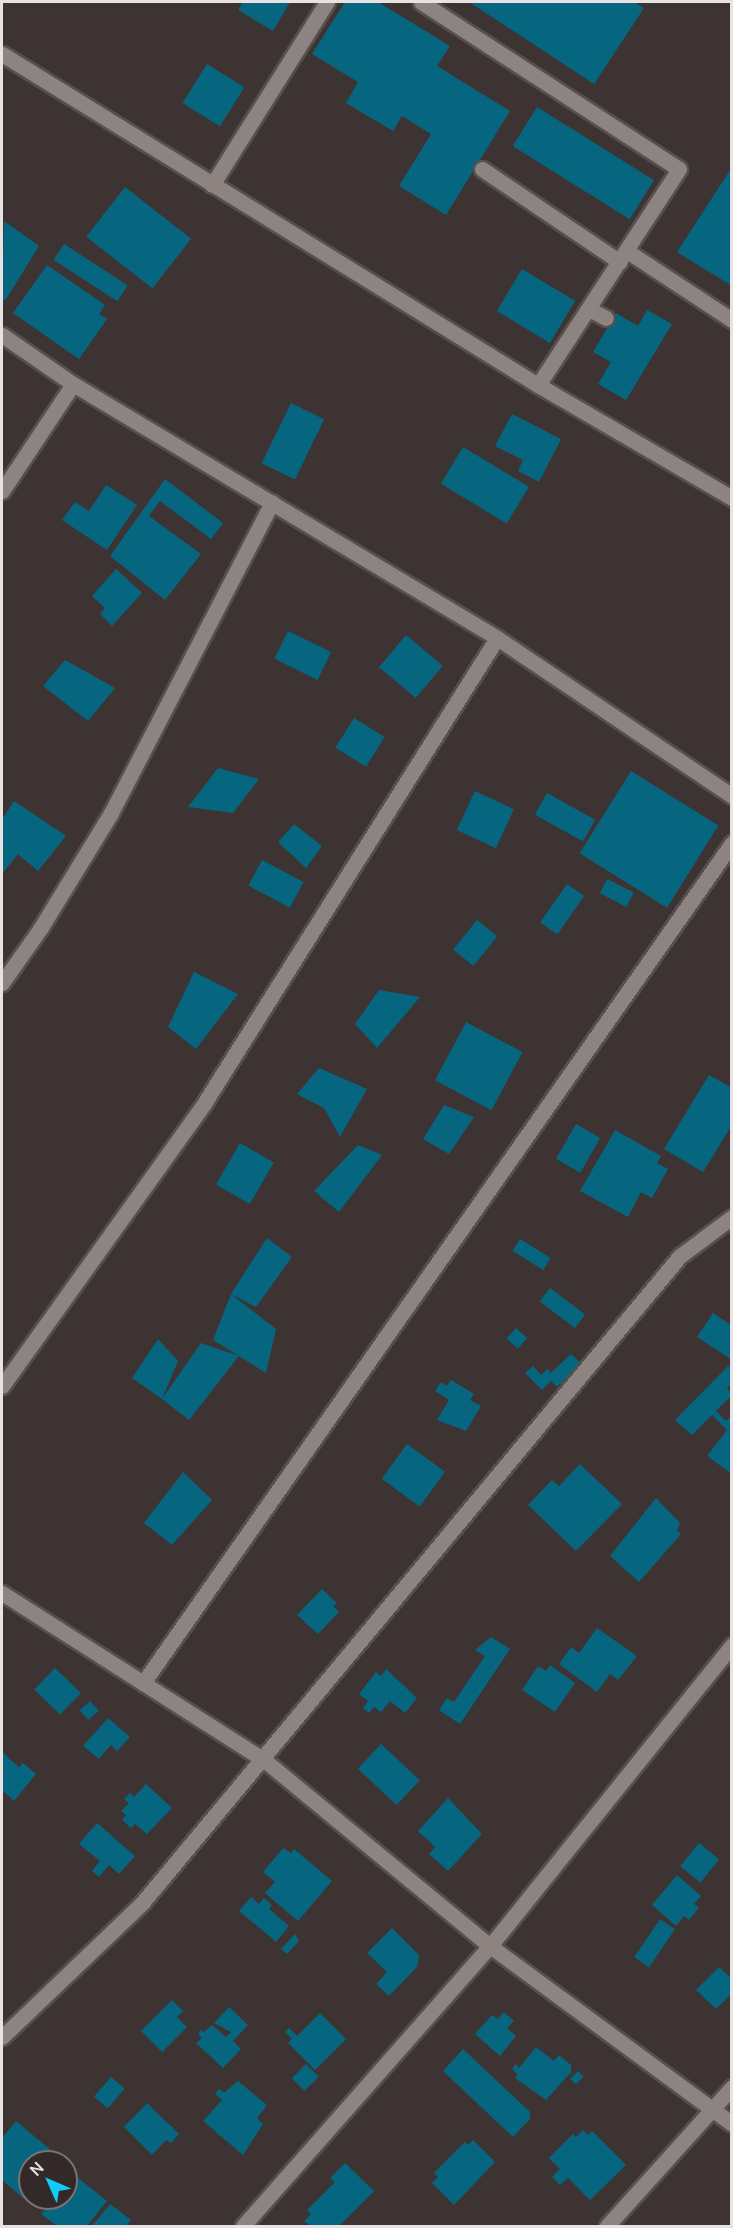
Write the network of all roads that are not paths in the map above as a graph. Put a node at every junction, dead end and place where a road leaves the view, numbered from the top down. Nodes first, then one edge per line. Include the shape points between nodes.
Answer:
1 (327, 2) edge
2 (420, 2) edge
3 (2, 54) edge
4 (482, 169) dead end
5 (212, 185) junction
6 (623, 256) junction
7 (589, 309) junction
8 (606, 318) dead end
9 (732, 320) edge
10 (2, 335) edge
11 (73, 384) junction
12 (538, 385) junction
13 (2, 491) edge
14 (732, 498) edge
15 (272, 502) junction
16 (497, 638) junction
17 (732, 796) edge
18 (732, 843) edge
19 (2, 983) edge
20 (732, 1217) edge
21 (2, 1386) edge
22 (2, 1593) edge
23 (732, 1645) edge
24 (143, 1683) junction
25 (263, 1759) junction
26 (490, 1946) junction
27 (2, 2037) edge
28 (732, 2087) edge
29 (713, 2111) junction
30 (732, 2124) edge
31 (243, 2226) edge
32 (606, 2226) edge

1 - 5 street
2 - 6 street via 679,169
3 - 5 street
4 - 6 street
5 - 12 street
6 - 7 street
6 - 9 street
7 - 8 street
7 - 12 street
10 - 11 street
11 - 13 street
11 - 15 street
12 - 14 street
15 - 16 street
15 - 19 street via 111,813
16 - 17 street
16 - 21 street via 205,1102
18 - 24 street
20 - 25 street via 680,1256
22 - 24 street
23 - 26 street
24 - 25 street
25 - 26 street
25 - 27 street via 142,1903
26 - 29 street
26 - 31 street
28 - 29 street
29 - 30 street
29 - 32 street

